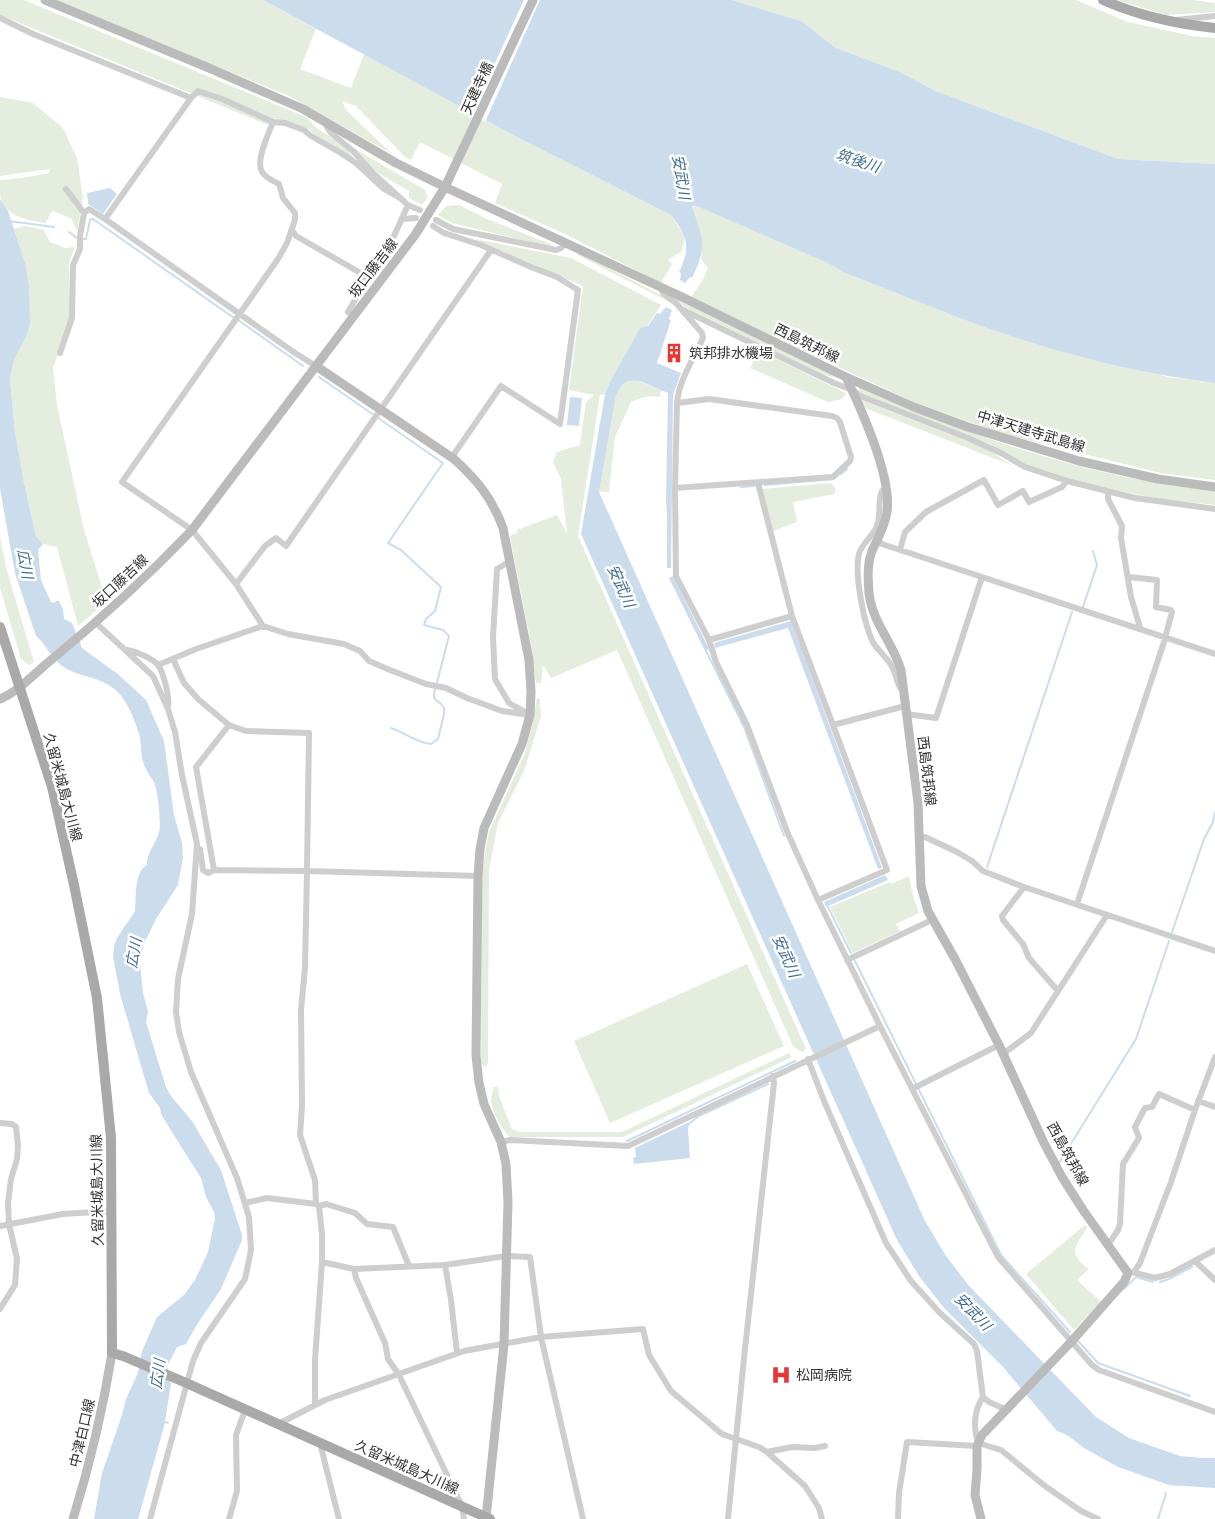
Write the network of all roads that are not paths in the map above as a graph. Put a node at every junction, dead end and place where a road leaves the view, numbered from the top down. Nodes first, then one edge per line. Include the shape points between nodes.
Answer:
1 (45, 0) edge
2 (534, 0) edge
3 (1103, 0) edge
4 (1215, 16) edge
5 (0, 18) edge
6 (1167, 22) junction
7 (1215, 28) edge
8 (191, 98) junction
9 (327, 121) junction
10 (273, 122) junction
11 (445, 187) junction
12 (66, 189) dead end
13 (400, 198) junction
14 (408, 205) junction
15 (420, 210) dead end
16 (84, 213) junction
17 (416, 218) dead end
18 (105, 219) junction
19 (402, 219) junction
20 (436, 220) dead end
21 (432, 226) dead end
22 (292, 230) junction
23 (566, 243) junction
24 (491, 250) junction
25 (364, 275) junction
26 (660, 286) junction
27 (681, 309) junction
28 (239, 315) junction
29 (353, 316) junction
30 (60, 353) dead end
31 (316, 366) junction
32 (846, 377) junction
33 (852, 390) junction
34 (677, 403) junction
35 (381, 408) junction
36 (452, 457) junction
37 (1067, 481) junction
38 (758, 483) junction
39 (1215, 487) edge
40 (675, 488) junction
41 (886, 490) junction
42 (1108, 492) junction
43 (1215, 509) edge
44 (192, 530) junction
45 (878, 541) junction
46 (900, 550) junction
47 (510, 561) junction
48 (982, 577) junction
49 (1129, 577) junction
50 (236, 584) junction
51 (792, 616) junction
52 (95, 624) junction
53 (263, 626) junction
54 (0, 627) edge
55 (1140, 629) junction
56 (1164, 638) junction
57 (709, 640) junction
58 (127, 650) junction
59 (1215, 654) edge
60 (173, 659) junction
61 (158, 665) junction
62 (20, 687) junction
63 (904, 692) junction
64 (0, 699) edge
65 (168, 709) junction
66 (906, 710) junction
67 (530, 715) junction
68 (229, 725) junction
69 (833, 725) junction
70 (920, 837) junction
71 (197, 844) junction
72 (214, 870) junction
73 (307, 871) junction
74 (478, 876) junction
75 (1024, 887) junction
76 (818, 900) junction
77 (1076, 904) junction
78 (1107, 915) junction
79 (932, 920) junction
80 (1215, 951) edge
81 (847, 960) junction
82 (1058, 991) junction
83 (880, 1026) junction
84 (1001, 1050) junction
85 (1215, 1057) edge
86 (809, 1058) junction
87 (773, 1076) junction
88 (912, 1089) junction
89 (1198, 1101) junction
90 (1215, 1108) edge
91 (1195, 1110) junction
92 (0, 1123) edge
93 (501, 1142) junction
94 (245, 1203) junction
95 (318, 1205) junction
96 (112, 1211) junction
97 (8, 1224) junction
98 (0, 1226) edge
99 (1108, 1245) junction
100 (1215, 1250) edge
101 (506, 1256) junction
102 (1195, 1261) junction
103 (322, 1262) junction
104 (444, 1265) junction
105 (409, 1266) junction
106 (354, 1269) junction
107 (1131, 1272) junction
108 (1215, 1280) edge
109 (0, 1309) edge
110 (540, 1338) junction
111 (1071, 1342) junction
112 (504, 1344) junction
113 (112, 1353) junction
114 (457, 1353) junction
115 (399, 1374) junction
116 (185, 1382) junction
117 (983, 1397) junction
118 (315, 1405) junction
119 (1005, 1409) junction
120 (245, 1410) junction
121 (1215, 1412) edge
122 (278, 1424) junction
123 (736, 1439) junction
124 (320, 1443) junction
125 (978, 1445) junction
126 (826, 1446) dead end
127 (767, 1452) junction
128 (462, 1506) junction
129 (488, 1518) edge
130 (74, 1519) edge
131 (150, 1519) edge
132 (229, 1519) edge
133 (339, 1519) edge
134 (464, 1519) edge
135 (583, 1519) edge
136 (728, 1519) edge
137 (822, 1519) edge
138 (898, 1519) edge
139 (981, 1519) edge
140 (1098, 1519) edge

1 - 9 main road
2 - 11 main road, 天建寺橋
3 - 6 main road
4 - 6 street
5 - 8 street
6 - 7 main road
8 - 10 street via 198,91
8 - 18 street
9 - 11 main road via 396,163
9 - 13 street via 331,133
10 - 13 street via 304,130 341,153 384,189
10 - 22 street via 259,164 262,172 279,184 283,198 295,212
11 - 23 main road, 西島筑邦線
11 - 29 main road, 坂口藤吉線 via 416,235
12 - 16 street
13 - 14 street
14 - 15 street
14 - 19 street
16 - 18 street via 89,209
16 - 30 street via 80,249 73,265 72,318
17 - 19 street
18 - 28 street
19 - 25 street via 370,277
20 - 23 street via 475,234 556,250
21 - 24 street
22 - 25 street via 296,236
22 - 28 street via 278,259
23 - 26 main road, 西島筑邦線
24 - 35 street
24 - 36 street via 557,277 578,290 560,424 501,386
25 - 29 street via 348,312
26 - 27 street via 663,293
26 - 32 main road, 西島筑邦線
27 - 33 street
27 - 34 street via 703,338 684,374
28 - 31 street
28 - 44 street via 122,482
29 - 31 main road, 坂口藤吉線
31 - 35 main road
31 - 44 main road, 坂口藤吉線
32 - 33 main road, 西島筑邦線
32 - 39 main road, 中津天建寺武島線 via 914,407 1005,439 1088,463
33 - 37 street via 968,438 1025,467
33 - 41 main road, 西島筑邦線 via 873,441
34 - 38 street via 709,399 837,418 851,457 850,462 833,477
34 - 40 street
35 - 36 main road
35 - 50 street via 286,546 276,538 271,540
36 - 47 main road via 474,477 498,514
37 - 42 street
37 - 46 street via 1062,487 1029,502 1023,491 998,505 984,480 926,512 905,532
38 - 40 street
38 - 51 street
40 - 57 street via 674,571
41 - 45 main road, 西島筑邦線 via 887,510
41 - 63 street via 880,493 876,529 859,553 860,591 867,628
42 - 43 street
42 - 49 street via 1108,499 1122,526 1121,538
44 - 50 street
44 - 52 main road, 坂口藤吉線
45 - 46 street
45 - 63 main road, 西島筑邦線 via 869,562 869,594 876,620 897,656
46 - 48 street
47 - 67 main road via 529,660
47 - 67 street via 497,569 493,637 495,679 509,704
48 - 55 street
48 - 66 street via 936,718
49 - 55 street
49 - 56 street via 1157,580 1155,605 1172,612
50 - 53 street
51 - 57 street
51 - 69 street
52 - 58 street
52 - 62 main road, 坂口藤吉線
53 - 60 street
53 - 67 street via 344,644 370,661 426,684 446,688 502,711
54 - 62 main road, 久留米城島大川線
55 - 56 street
56 - 59 street
56 - 77 street
57 - 76 street
58 - 61 street
58 - 65 street via 153,676
60 - 61 street
60 - 68 street via 184,683
61 - 65 street via 167,690
62 - 64 main road, 坂口藤吉線
62 - 96 main road, 久留米城島大川線 via 52,787 97,998 110,1138
63 - 66 main road, 西島筑邦線
65 - 71 street
66 - 69 street
66 - 70 main road, 西島筑邦線
67 - 74 main road via 522,744 484,828
68 - 72 street via 196,767
68 - 73 street via 246,731 309,733
69 - 76 street via 887,870
70 - 75 street via 956,852 983,871
70 - 79 main road, 西島筑邦線 via 921,886
71 - 72 street via 203,870 208,873
71 - 94 street via 192,914 178,979 176,1012 191,1072
72 - 73 street
73 - 74 street
73 - 95 street via 300,1135 315,1180
74 - 93 main road via 476,1056 484,1104
75 - 77 street
75 - 82 street via 1002,916 1024,944 1029,958
76 - 81 street
77 - 78 street
78 - 80 street
78 - 82 street
79 - 81 street
79 - 84 main road, 西島筑邦線
81 - 83 street
82 - 84 street via 1031,1033
83 - 86 street
83 - 88 street
84 - 88 street
84 - 99 main road, 西島筑邦線 via 1062,1177
85 - 89 street
86 - 87 street
86 - 117 street via 824,1101 886,1243 911,1281 974,1344
87 - 93 street via 628,1146
87 - 123 street
88 - 111 street via 998,1257
89 - 90 street
89 - 91 street
91 - 99 street via 1159,1094 1152,1107 1145,1108 1135,1127 1139,1138 1123,1164 1120,1224
91 - 107 street via 1140,1263
92 - 97 street via 16,1127 18,1146 11,1179
93 - 101 main road via 508,1202
94 - 95 street via 267,1198
94 - 116 street via 251,1250 245,1279 201,1344
95 - 103 street
95 - 105 street via 326,1204 355,1213 367,1224 393,1227
96 - 97 street via 63,1214
96 - 113 main road, 久留米城島大川線
97 - 98 street
97 - 109 street via 16,1258 15,1285
99 - 107 main road, 西島筑邦線
100 - 102 street
101 - 104 street
101 - 110 street via 530,1257
101 - 112 main road
102 - 107 street via 1156,1278
102 - 108 street
103 - 106 street
103 - 118 street
104 - 105 street
104 - 114 street
105 - 106 street
106 - 115 street via 385,1342 388,1359
107 - 111 main road
110 - 112 street
110 - 123 street via 643,1329 649,1355 671,1392 722,1434
110 - 135 street
111 - 119 main road
111 - 121 street via 1098,1370
112 - 114 street
112 - 129 main road
113 - 116 main road, 久留米城島大川線
113 - 130 main road, 中津白口線 via 89,1466
114 - 115 street
115 - 118 street
115 - 128 street
116 - 120 main road, 久留米城島大川線
116 - 131 street
117 - 119 street
117 - 125 street via 975,1419
118 - 122 street
119 - 125 main road
120 - 122 main road, 久留米城島大川線
120 - 132 street via 236,1435 237,1490
122 - 124 main road, 久留米城島大川線
123 - 127 street
123 - 136 street
124 - 128 main road, 久留米城島大川線
124 - 133 street
125 - 138 street via 907,1442
125 - 139 main road via 974,1495
125 - 140 street via 1001,1450 1045,1486
126 - 127 street
127 - 137 street via 805,1486
128 - 129 main road, 久留米城島大川線
128 - 134 street

